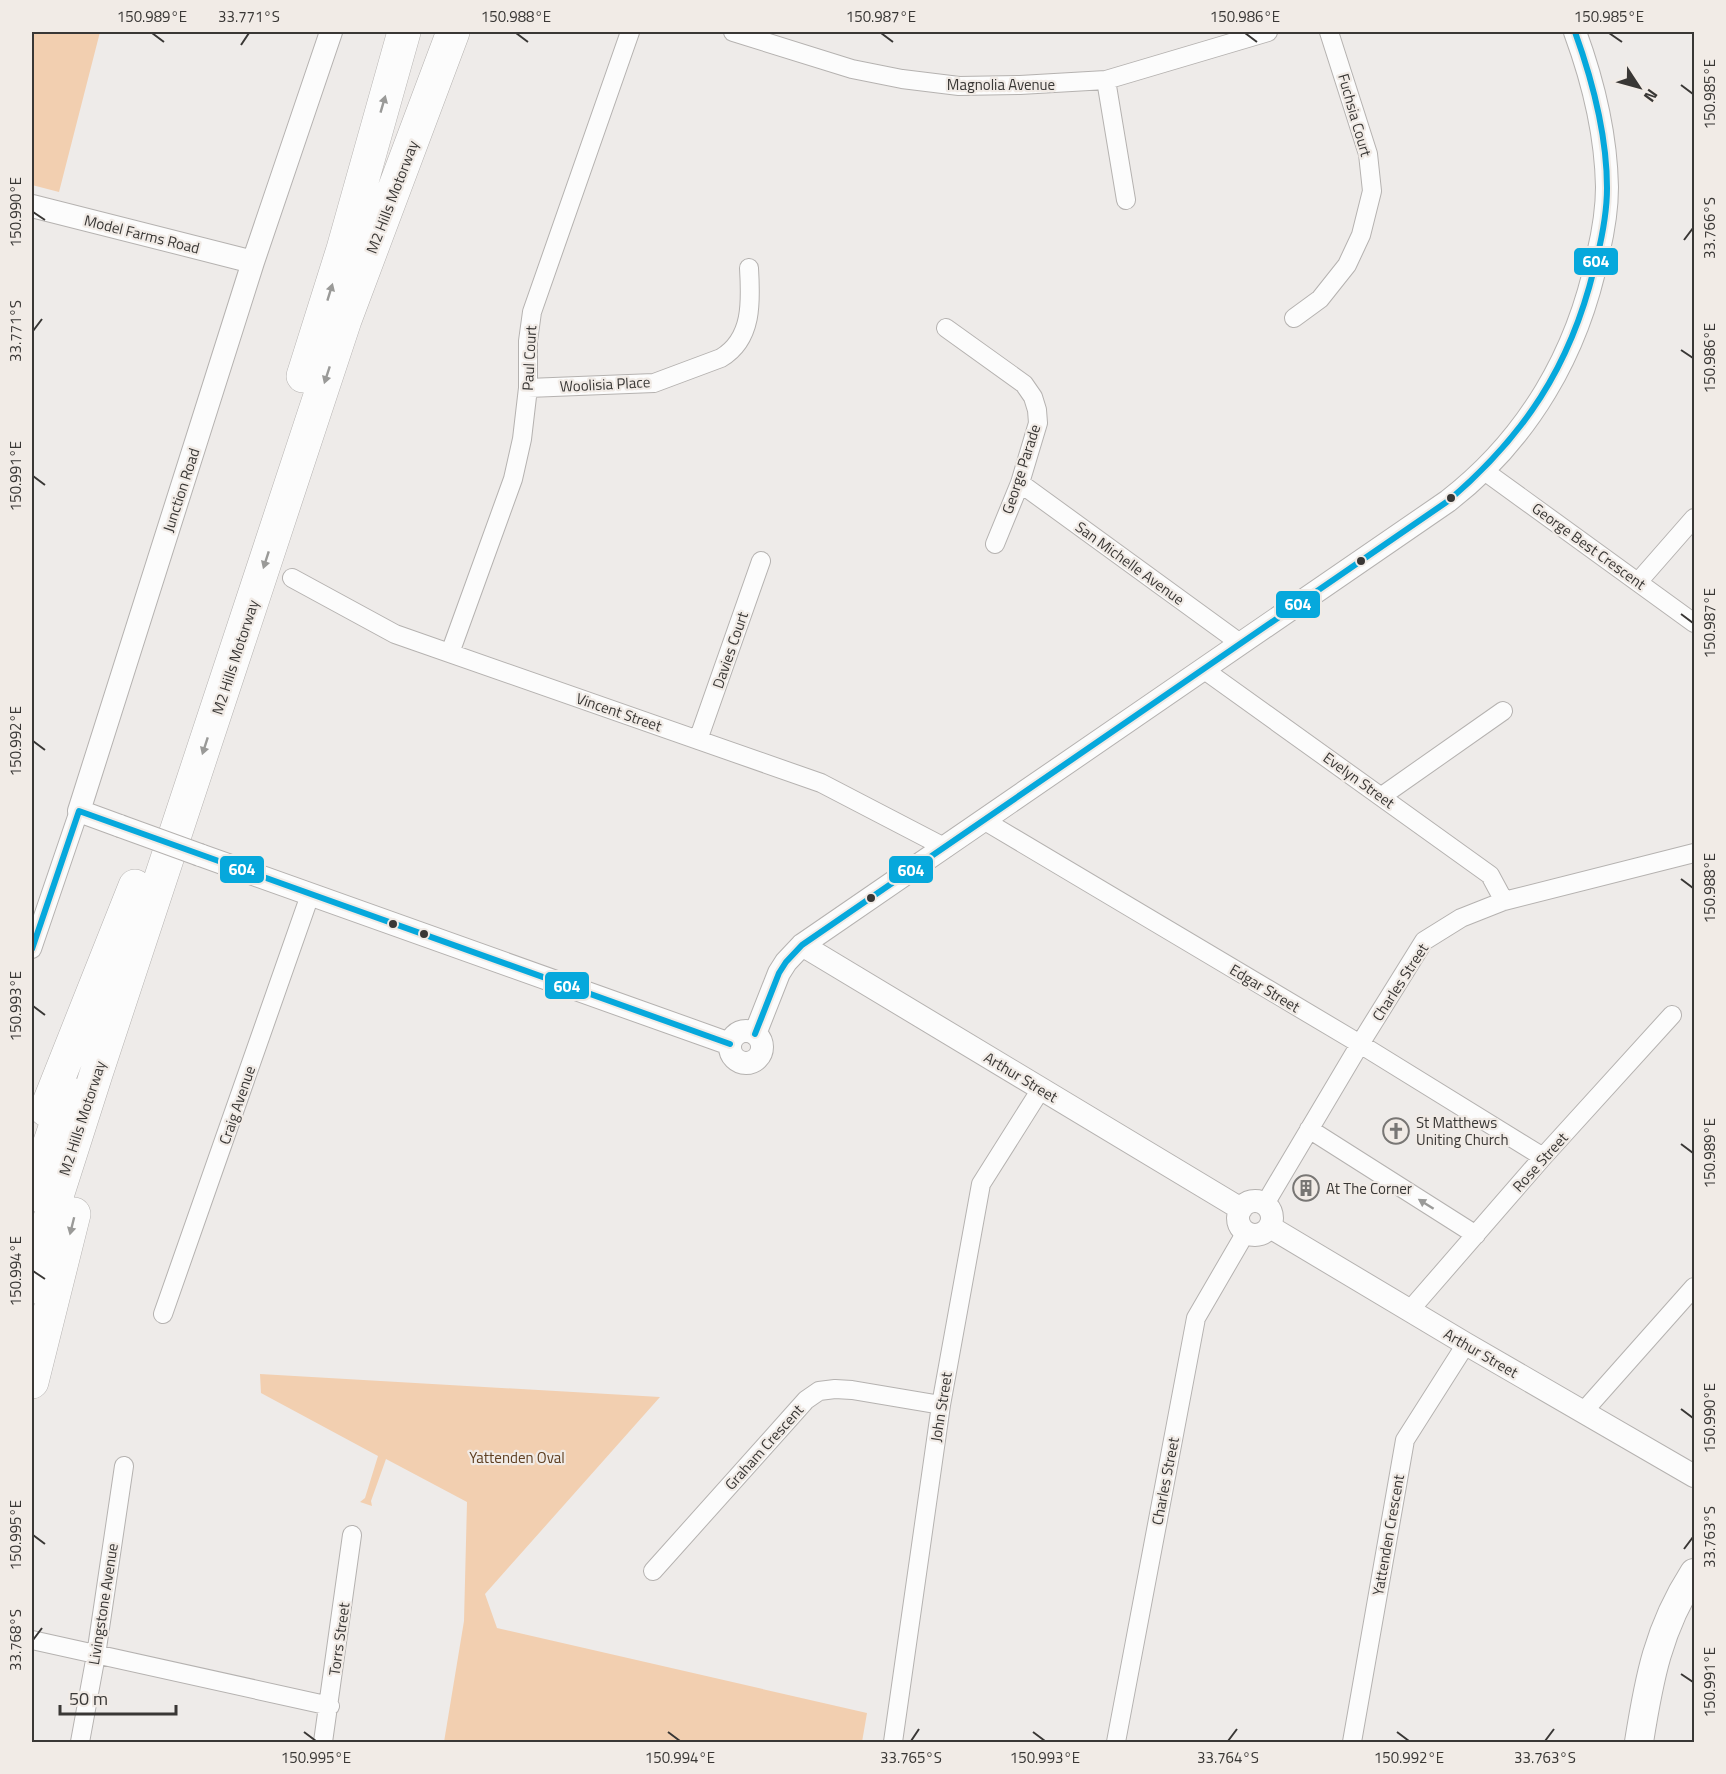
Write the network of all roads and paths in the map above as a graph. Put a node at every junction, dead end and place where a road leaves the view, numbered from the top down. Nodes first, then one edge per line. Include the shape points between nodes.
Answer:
1 (331, 32) edge
2 (404, 32) edge
3 (453, 32) edge
4 (630, 32) edge
5 (733, 32) edge
6 (1268, 32) edge
7 (1329, 32) edge
8 (1575, 32) edge
9 (1106, 80) junction
10 (1126, 200) dead end
11 (32, 206) edge
12 (253, 262) junction
13 (749, 268) dead end
14 (1294, 318) dead end
15 (946, 328) dead end
16 (528, 388) junction
17 (1483, 470) junction
18 (1020, 483) junction
19 (1695, 518) edge
20 (995, 544) dead end
21 (761, 561) dead end
22 (292, 578) dead end
23 (1638, 582) junction
24 (1695, 623) edge
25 (1240, 643) junction
26 (450, 653) junction
27 (1203, 669) junction
28 (1503, 711) dead end
29 (698, 740) junction
30 (1382, 796) junction
31 (79, 812) junction
32 (985, 821) junction
33 (946, 848) junction
34 (1695, 853) edge
35 (135, 886) junction
36 (310, 895) junction
37 (1504, 901) junction
38 (139, 944) junction
39 (802, 945) junction
40 (32, 949) edge
41 (1672, 1015) dead end
42 (1360, 1044) junction
43 (1041, 1089) junction
44 (1309, 1129) junction
45 (32, 1148) edge
46 (1543, 1157) junction
47 (32, 1195) edge
48 (1265, 1204) junction
49 (1241, 1209) junction
50 (1270, 1227) junction
51 (1246, 1232) junction
52 (1476, 1235) junction
53 (32, 1287) edge
54 (1695, 1287) edge
55 (1410, 1310) junction
56 (163, 1314) dead end
57 (1466, 1344) junction
58 (32, 1382) edge
59 (941, 1405) junction
60 (1583, 1412) junction
61 (124, 1466) dead end
62 (1695, 1476) edge
63 (352, 1535) dead end
64 (653, 1571) dead end
65 (1695, 1573) edge
66 (1695, 1603) edge
67 (32, 1640) edge
68 (96, 1655) junction
69 (330, 1706) junction
70 (80, 1743) edge
71 (323, 1743) edge
72 (893, 1743) edge
73 (1116, 1743) edge
74 (1352, 1743) edge
75 (1640, 1743) edge
76 (1654, 1743) edge

1 - 12 street, Junction Road
35 -> 2 highway, M2 Hills Motorway via 310,354
3 -> 38 highway, M2 Hills Motorway via 345,320
4 - 16 street, Paul Court via 532,312
5 - 9 street, Magnolia Avenue via 852,69 902,79 959,86
6 - 9 street, Magnolia Avenue
7 - 14 street, Fuchsia Court via 1368,154 1372,191 1361,235 1347,265 1320,299
8 - 17 street via 1597,106 1604,150 1607,188 1602,238 1576,333 1548,390 1527,422
9 - 10 street
11 - 12 street, Model Farms Road
12 - 31 street, Junction Road
13 - 16 street, Woolisia Place via 752,303 742,338 721,358 654,383
15 - 18 street, George Parade via 1024,384 1033,397 1038,423
16 - 26 street, Paul Court via 513,479
17 - 23 street, George Best Crescent
17 - 25 street via 1448,501
18 - 20 street, George Parade
18 - 25 street, San Michelle Avenue
19 - 23 street
21 - 29 street, Davies Court
22 - 26 street, Vincent Street via 395,634
23 - 24 street, George Best Crescent
25 - 27 street
26 - 29 street, Vincent Street
27 - 30 street, Evelyn Street
27 - 32 street
28 - 30 street
29 - 33 street, Vincent Street via 820,783
30 - 37 street, Evelyn Street via 1490,875
31 - 36 street, bridge
31 - 40 street, Junction Road
32 - 33 street
32 - 42 street, Edgar Street
33 - 39 street
34 - 37 street, Charles Street
35 - 45 highway
35 - 47 highway, M2 Hills Motorway
36 - 39 street via 730,1044 735,1058 744,1062 760,1053 761,1042 755,1034 779,973
36 - 56 street, Craig Avenue
37 - 42 street, Charles Street via 1461,918 1424,942
38 - 53 highway, M2 Hills Motorway via 49,1221
38 -> 58 highway
39 - 43 street, Arthur Street
41 - 46 street, Rose Street
42 - 44 street, Charles Street
42 - 46 street, Edgar Street
43 - 49 street, Arthur Street
43 - 59 street, John Street via 981,1184
44 - 48 street, Charles Street
52 -> 44 street
46 - 52 street, Rose Street
48 - 49 street via 1249,1203
48 - 50 street via 1272,1218
49 - 51 street via 1239,1223
50 - 51 street via 1258,1235
50 - 55 street, Arthur Street
51 - 73 street, Charles Street via 1196,1318
52 - 55 street, Rose Street
54 - 60 street
55 - 57 street, Arthur Street
57 - 60 street, Arthur Street
57 - 74 street, Yattenden Crescent via 1405,1440
59 - 64 street, Graham Crescent via 852,1390 819,1391 806,1400
59 - 72 street, John Street
60 - 62 street, Arthur Street
61 - 68 street, Livingstone Avenue
63 - 69 street, Torrs Street
65 - 75 main road via 1664,1631 1649,1681
66 - 76 main road via 1676,1642 1663,1687
67 - 68 street
68 - 69 street
68 - 70 street, Livingstone Avenue
69 - 71 street, Torrs Street

